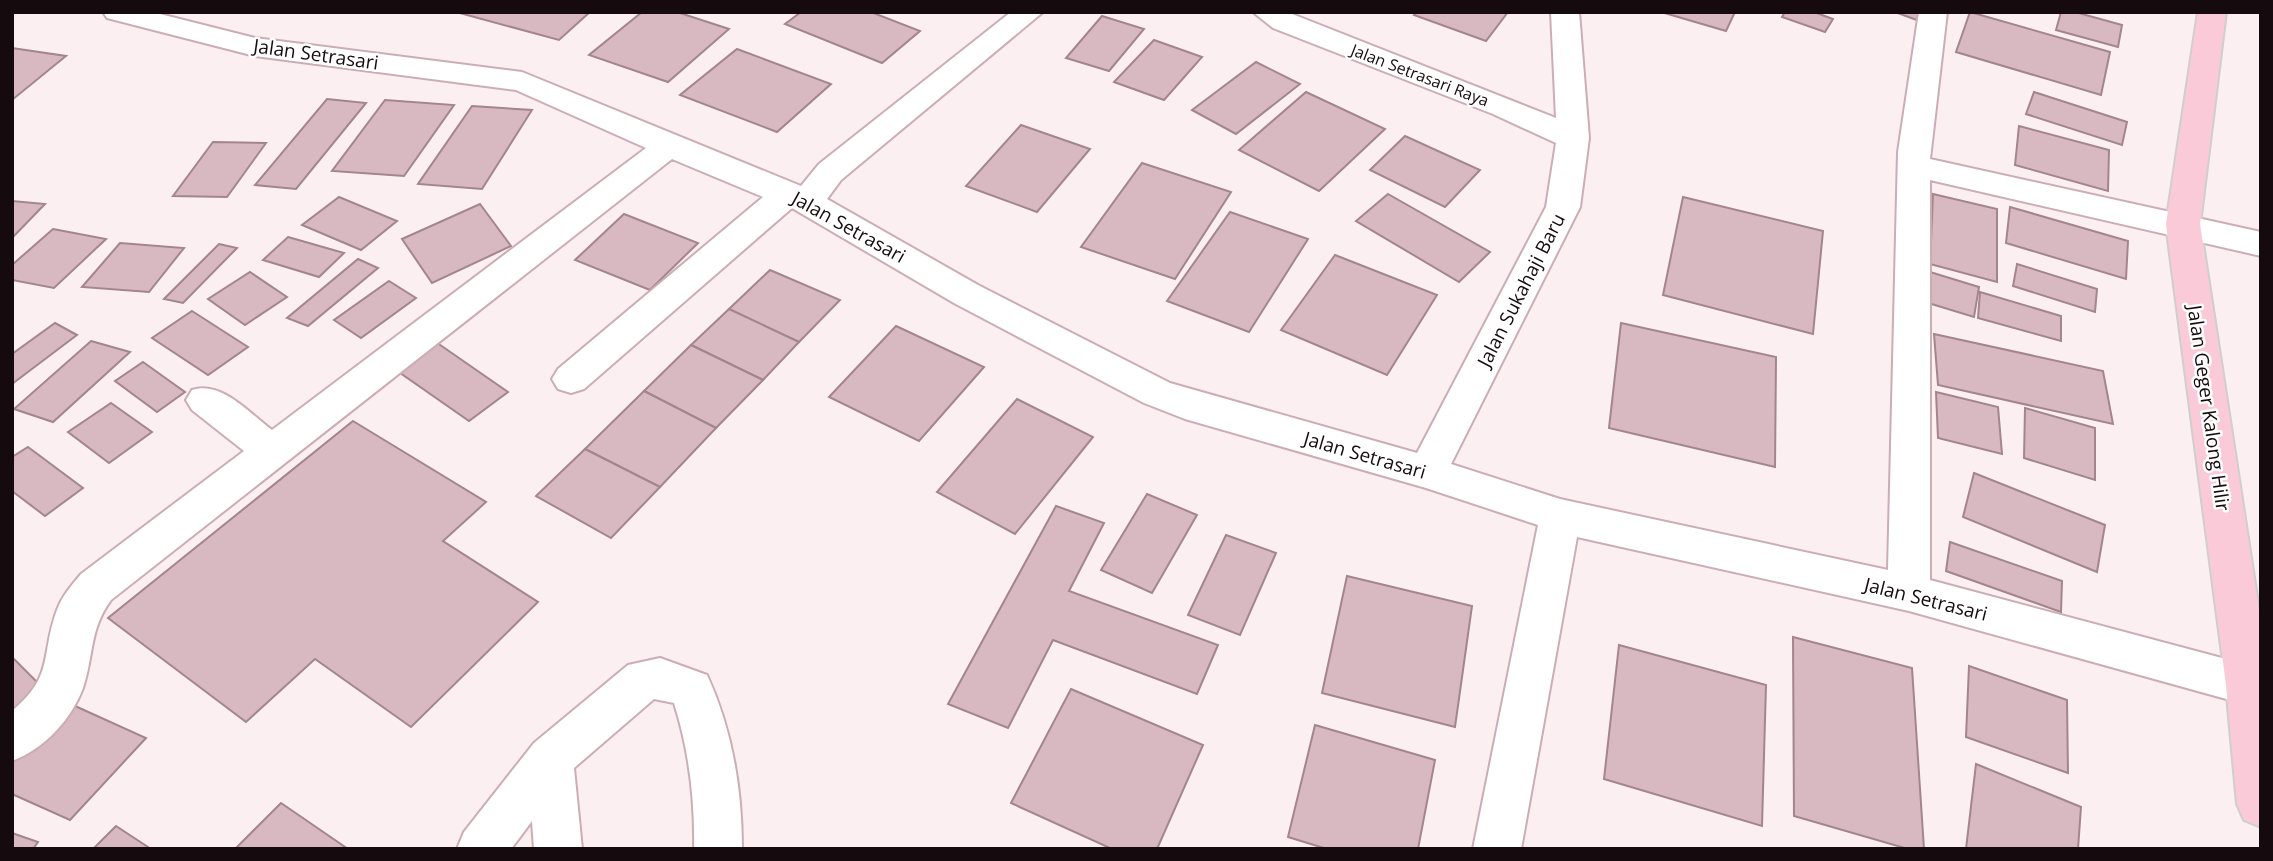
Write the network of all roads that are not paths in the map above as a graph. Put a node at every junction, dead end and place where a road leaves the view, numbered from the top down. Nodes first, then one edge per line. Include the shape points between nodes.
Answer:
1 (117, 12) edge
2 (1029, 12) edge
3 (1267, 12) edge
4 (1565, 12) edge
5 (1933, 12) edge
6 (2213, 12) edge
7 (1573, 138) junction
8 (669, 146) junction
9 (1914, 166) junction
10 (798, 197) junction
11 (2183, 224) junction
12 (2261, 244) edge
13 (571, 379) dead end
14 (205, 400) dead end
15 (272, 452) junction
16 (1427, 472) junction
17 (1560, 516) junction
18 (1909, 593) junction
19 (2248, 685) junction
20 (12, 740) edge
21 (550, 759) junction
22 (2261, 804) edge
23 (481, 849) edge
24 (558, 849) edge
25 (718, 849) edge
26 (1497, 849) edge

1 - 8 street, Jalan Setrasari via 255,47 522,81
2 - 10 street
3 - 7 street, Jalan Setrasari Raya
4 - 7 street, Jalan Sukahaji Baru
5 - 9 street
6 - 11 main road, Jalan Geger Kalong Hilir
7 - 16 street, Jalan Sukahaji Baru via 1563,207
8 - 10 street, Jalan Setrasari
8 - 15 street
9 - 11 street
9 - 18 street
10 - 13 street
10 - 16 street, Jalan Setrasari via 966,294 1157,393
11 - 12 street
11 - 19 main road, Jalan Geger Kalong Hilir
14 - 15 street
15 - 20 street via 96,587 78,611 61,687 48,709
16 - 17 street, Jalan Setrasari
17 - 18 street, Jalan Setrasari
17 - 26 street
18 - 19 street, Jalan Setrasari
19 - 22 main road, Jalan Geger Kalong Hilir
21 - 23 street
21 - 24 street
21 - 25 street via 644,680 660,678 691,690 699,707 719,817

